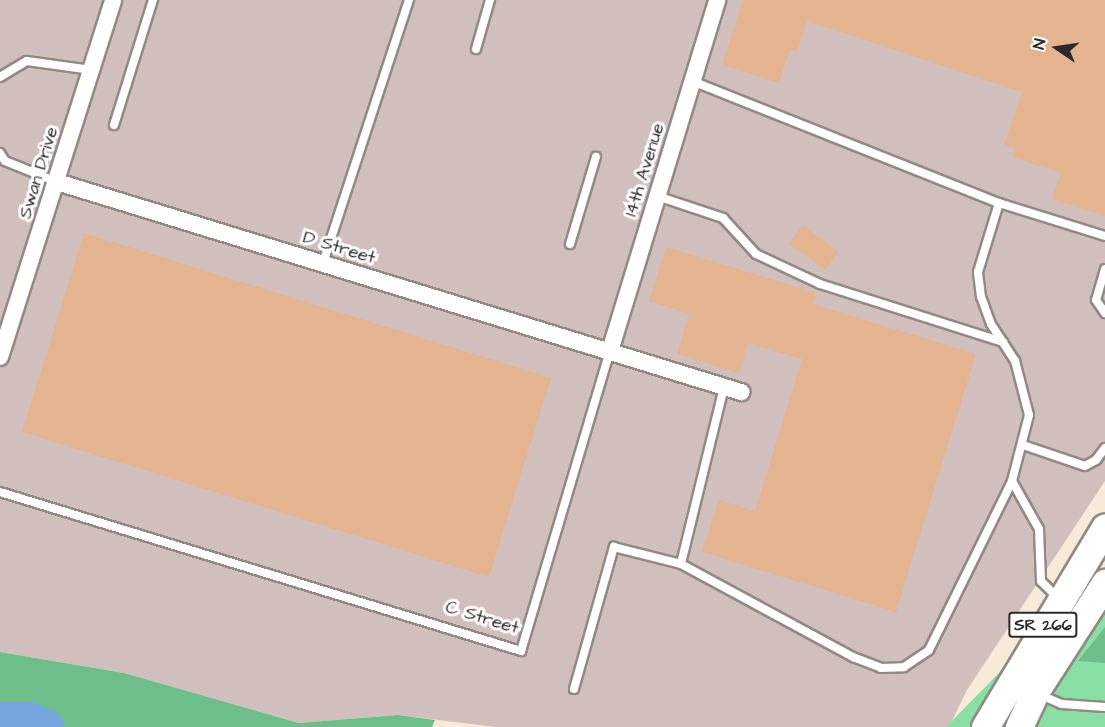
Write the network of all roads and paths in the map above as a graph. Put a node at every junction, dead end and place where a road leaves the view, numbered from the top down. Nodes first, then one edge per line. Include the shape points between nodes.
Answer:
1 (112, 0) edge
2 (153, 0) edge
3 (409, 0) edge
4 (490, 0) edge
5 (717, 0) edge
6 (476, 49) dead end
7 (91, 70) junction
8 (0, 77) edge
9 (692, 81) junction
10 (114, 125) dead end
11 (0, 153) edge
12 (596, 157) dead end
13 (57, 182) junction
14 (657, 196) junction
15 (999, 203) junction
16 (1105, 236) edge
17 (570, 244) dead end
18 (323, 263) junction
19 (1105, 269) edge
20 (1105, 313) edge
21 (1003, 342) junction
22 (610, 351) junction
23 (0, 357) edge
24 (724, 387) junction
25 (741, 392) dead end
26 (1023, 445) junction
27 (1105, 448) edge
28 (1012, 481) junction
29 (0, 492) edge
30 (1105, 526) edge
31 (681, 564) junction
32 (1105, 583) edge
33 (1071, 607) junction
34 (574, 689) dead end
35 (1035, 693) junction
36 (1105, 707) edge
37 (985, 727) edge
38 (1019, 727) edge

1 - 7 street, Swan Drive
2 - 10 lane
3 - 18 lane
4 - 6 lane
5 - 9 street, 14th Avenue
7 - 8 lane via 27,62
7 - 13 street, Swan Drive
9 - 14 street, 14th Avenue
9 - 15 lane
11 - 13 lane via 5,161
12 - 17 lane
13 - 18 street, D Street
13 - 23 street, Swan Drive
14 - 21 lane via 723,218 756,254 820,284 873,304
14 - 22 street, 14th Avenue
15 - 16 lane
15 - 21 lane via 978,272 981,297
18 - 22 street, D Street
19 - 20 lane via 1096,300
21 - 26 lane via 1015,361 1029,415
22 - 24 street
22 - 29 lane, C Street via 522,651
24 - 25 street
24 - 31 lane
26 - 27 lane via 1084,466 1096,460
26 - 28 lane
28 - 31 lane via 929,650 904,667 881,668 853,657
28 - 33 lane via 1039,529 1041,581
30 - 33 main road, SR 266
31 - 34 lane via 614,547
32 - 33 main road, SR 266
33 - 35 main road, SR 266
33 - 37 main road, SR 266
35 - 36 lane via 1062,704
35 - 38 main road, SR 266

